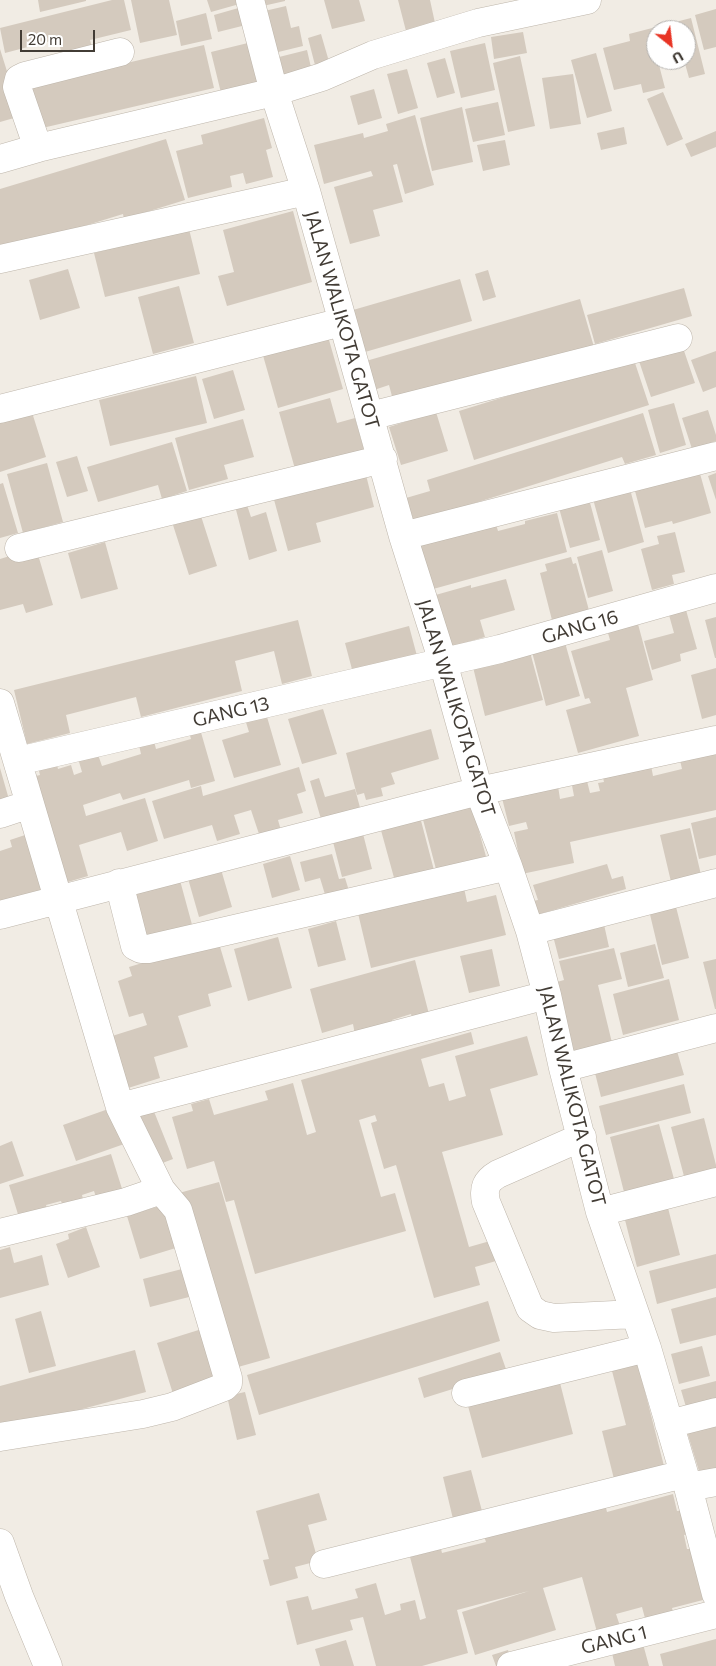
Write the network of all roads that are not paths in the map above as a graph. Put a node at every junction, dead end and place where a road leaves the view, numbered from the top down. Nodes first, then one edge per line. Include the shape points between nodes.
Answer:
1 (250, 0) edge
2 (587, 0) edge
3 (120, 52) dead end
4 (274, 92) junction
5 (38, 148) junction
6 (0, 159) edge
7 (306, 191) junction
8 (0, 259) edge
9 (342, 322) junction
10 (678, 338) dead end
11 (0, 409) edge
12 (370, 416) junction
13 (716, 456) edge
14 (383, 460) junction
15 (403, 536) junction
16 (19, 548) dead end
17 (716, 588) edge
18 (444, 662) junction
19 (0, 703) edge
20 (716, 740) edge
21 (18, 761) junction
22 (479, 791) junction
23 (30, 804) junction
24 (0, 814) edge
25 (508, 866) junction
26 (119, 883) junction
27 (716, 883) edge
28 (60, 901) junction
29 (0, 915) edge
30 (530, 931) junction
31 (547, 995) junction
32 (716, 1028) edge
33 (563, 1068) junction
34 (120, 1107) junction
35 (582, 1137) junction
36 (716, 1182) edge
37 (161, 1190) junction
38 (600, 1212) junction
39 (0, 1233) edge
40 (634, 1314) junction
41 (647, 1348) junction
42 (466, 1394) dead end
43 (716, 1412) edge
44 (669, 1424) junction
45 (0, 1437) edge
46 (686, 1480) junction
47 (716, 1482) edge
48 (0, 1543) edge
49 (324, 1564) dead end
50 (716, 1594) edge
51 (716, 1614) edge
52 (48, 1666) edge
53 (511, 1666) edge

1 - 4 street, JALAN WALIKOTA GATOT
2 - 4 street via 478,24 373,55 322,77
3 - 5 street via 19,79 17,87
4 - 5 street
4 - 7 street, JALAN WALIKOTA GATOT
5 - 6 street
7 - 8 street
7 - 9 street, JALAN WALIKOTA GATOT
9 - 11 street
9 - 12 street, JALAN WALIKOTA GATOT
10 - 12 street
12 - 14 street, JALAN WALIKOTA GATOT
13 - 15 street
14 - 15 street, JALAN WALIKOTA GATOT
14 - 16 street
15 - 18 street, JALAN WALIKOTA GATOT
17 - 18 street, GANG 16 via 500,650
18 - 21 street, GANG 13
18 - 22 street, JALAN WALIKOTA GATOT
19 - 21 street
20 - 22 street
21 - 23 street
22 - 25 street, JALAN WALIKOTA GATOT
22 - 26 street
23 - 24 street
23 - 28 street
25 - 26 street via 148,949 135,946
25 - 30 street, JALAN WALIKOTA GATOT
26 - 28 street
27 - 30 street
28 - 29 street
28 - 34 street
30 - 31 street, JALAN WALIKOTA GATOT
31 - 33 street, JALAN WALIKOTA GATOT
31 - 34 street
32 - 33 street
33 - 35 street, JALAN WALIKOTA GATOT
34 - 37 street
35 - 38 street, JALAN WALIKOTA GATOT
35 - 40 street via 489,1180 484,1190 486,1202 530,1308 540,1315 554,1318
36 - 38 street
37 - 39 street via 126,1202
37 - 45 street via 178,1210 228,1383 172,1407 143,1414
38 - 40 street, JALAN WALIKOTA GATOT
40 - 41 street, JALAN WALIKOTA GATOT
41 - 42 street
41 - 44 street, JALAN WALIKOTA GATOT
43 - 44 street
44 - 46 street, JALAN WALIKOTA GATOT
46 - 47 street
46 - 49 street
46 - 50 street, JALAN WALIKOTA GATOT
48 - 52 street
51 - 53 street, GANG 1

